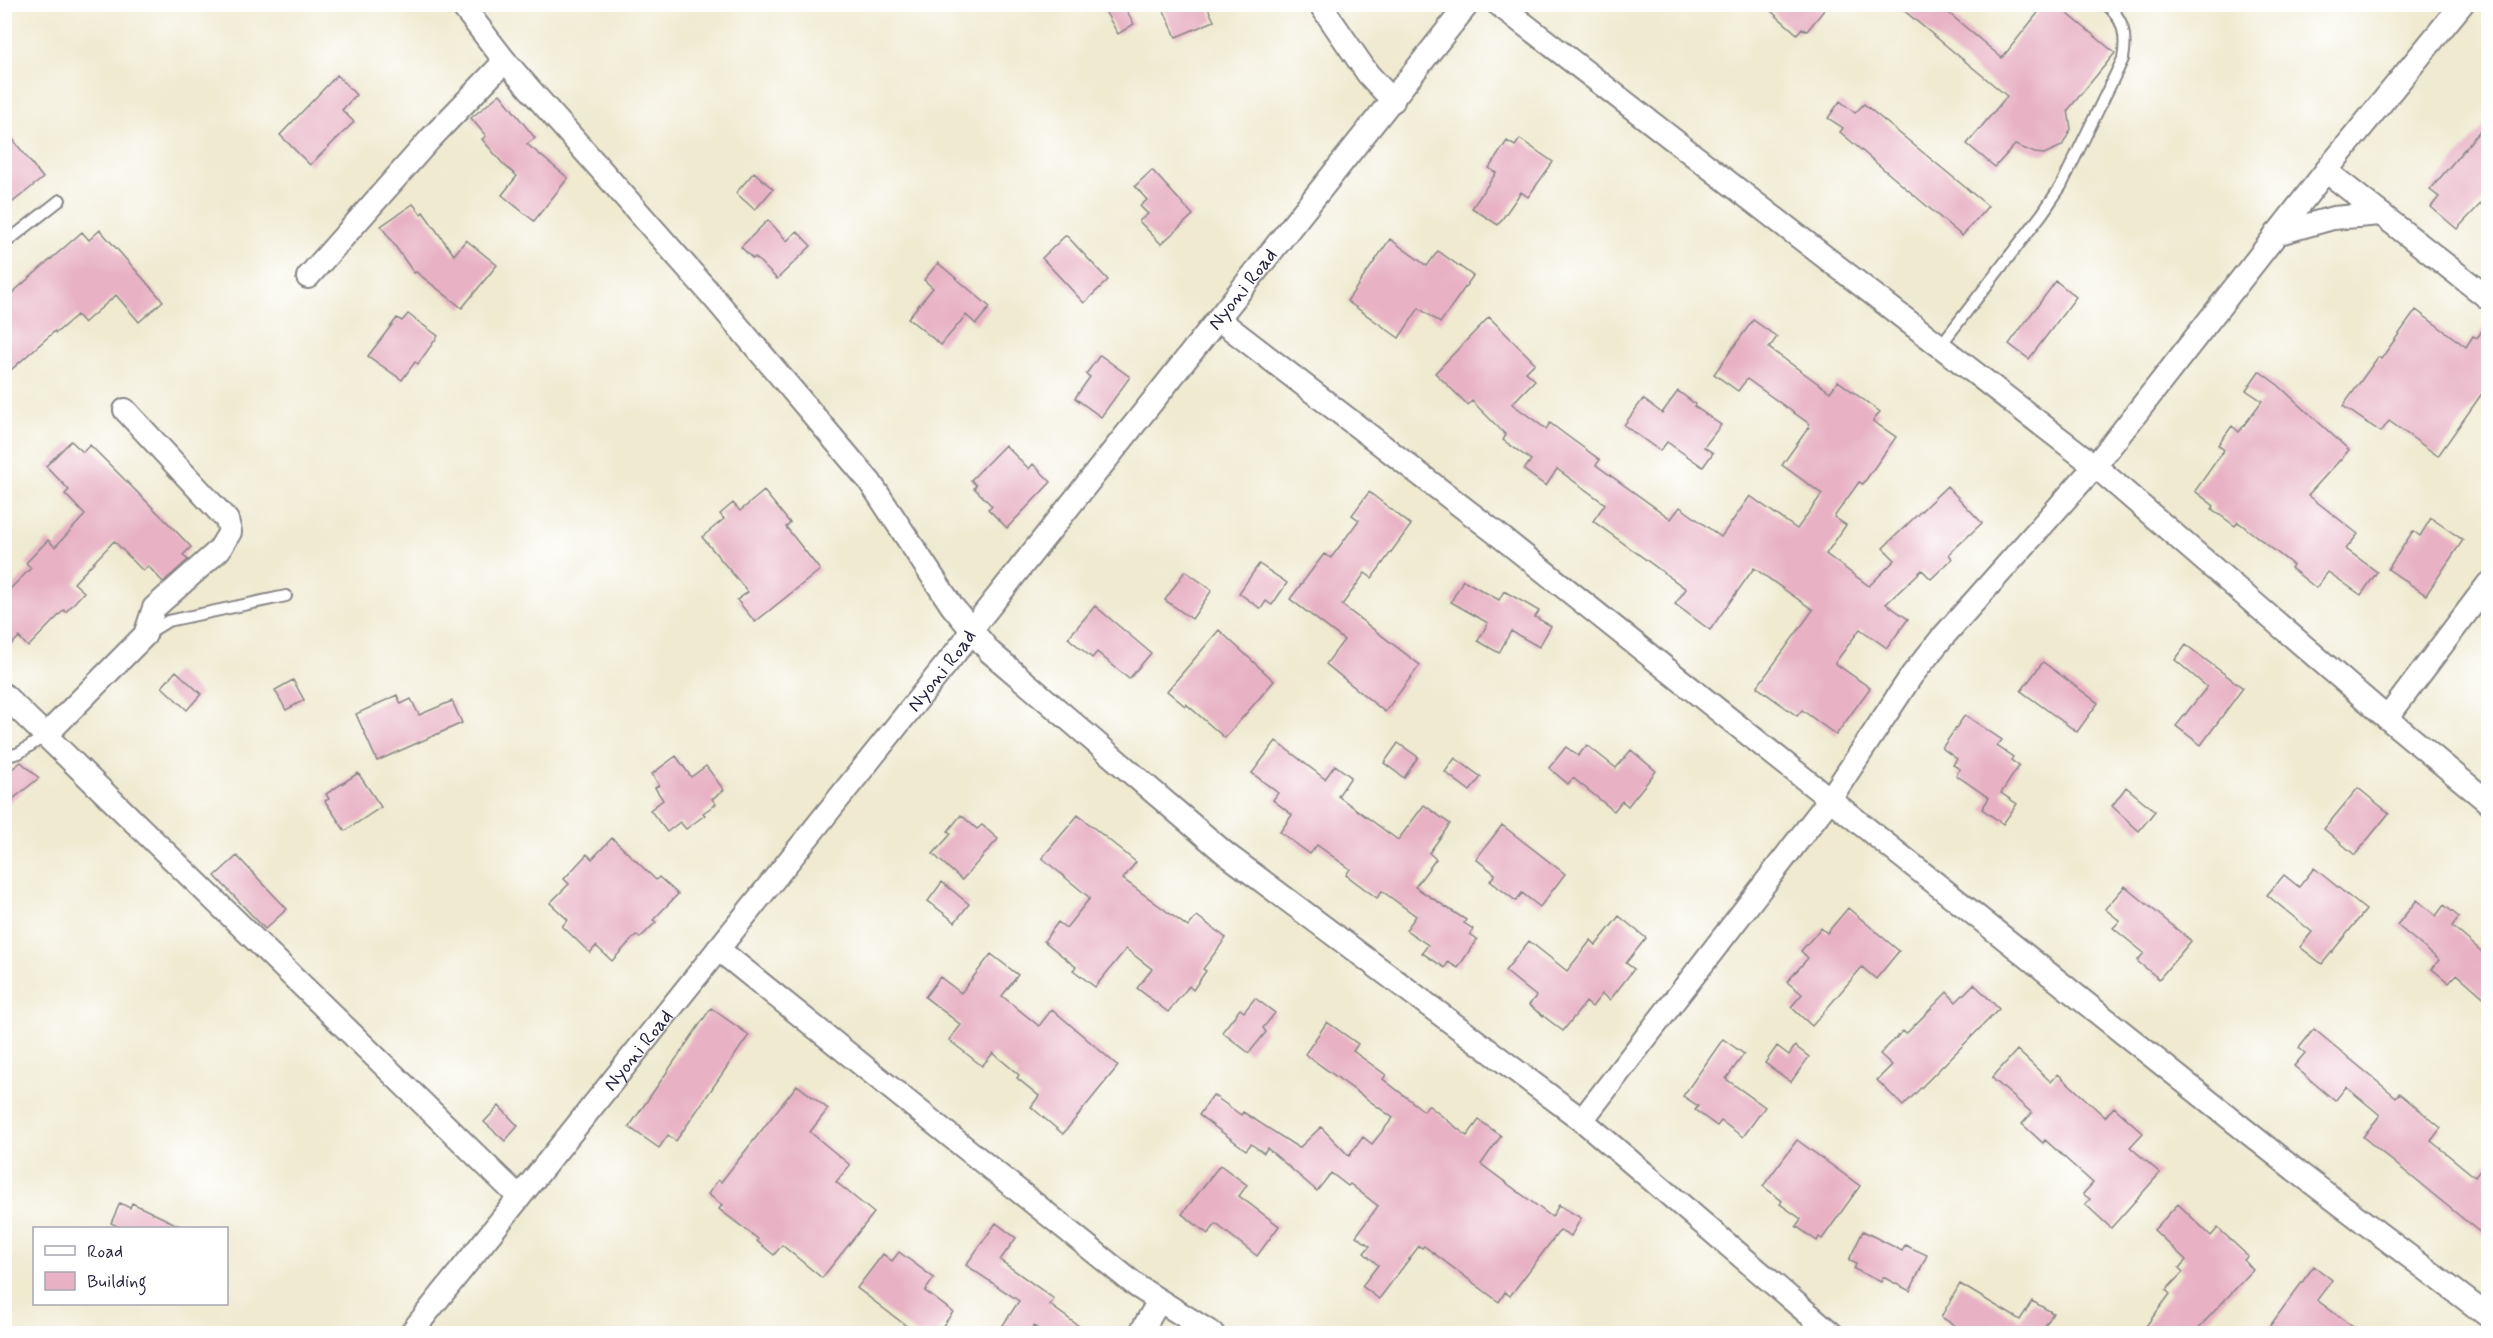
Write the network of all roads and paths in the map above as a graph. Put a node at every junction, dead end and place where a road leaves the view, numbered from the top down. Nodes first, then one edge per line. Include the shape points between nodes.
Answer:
1 (461, 4) edge
2 (1320, 4) edge
3 (1468, 4) edge
4 (1498, 4) edge
5 (2106, 4) edge
6 (2462, 4) edge
7 (505, 61) junction
8 (1393, 101) junction
9 (2326, 171) junction
10 (60, 200) dead end
11 (2381, 214) junction
12 (2276, 234) junction
13 (4, 244) edge
14 (308, 277) dead end
15 (2488, 298) edge
16 (1218, 319) junction
17 (1940, 346) junction
18 (125, 410) dead end
19 (2095, 466) junction
20 (2488, 584) edge
21 (286, 596) dead end
22 (971, 630) junction
23 (145, 635) junction
24 (4, 695) edge
25 (2387, 718) junction
26 (45, 736) junction
27 (4, 757) edge
28 (1830, 799) junction
29 (2488, 802) edge
30 (718, 949) junction
31 (1582, 1120) junction
32 (519, 1197) junction
33 (1159, 1301) junction
34 (2488, 1316) edge
35 (410, 1334) edge
36 (1140, 1334) edge
37 (1213, 1334) edge
38 (1832, 1334) edge

1 - 7 street
2 - 8 street via 1368,74
3 - 8 street, Nyoni Road
4 - 17 street
5 - 17 lane via 2125,33 2126,45 2061,186
6 - 9 street
7 - 14 street
7 - 22 street via 870,483
8 - 16 street, Nyoni Road
9 - 11 street
9 - 12 street
10 - 13 lane
11 - 12 street via 2333,218
11 - 15 street
12 - 19 street
16 - 22 street, Nyoni Road
16 - 28 street via 1496,533
17 - 19 street
18 - 23 street via 227,520 230,532 219,550 154,608
19 - 25 street
19 - 28 street via 1920,666
20 - 25 street
21 - 23 lane via 168,621
22 - 30 street, Nyoni Road
22 - 31 street via 990,652 1226,854
23 - 26 street
24 - 26 street
25 - 29 street
26 - 27 lane via 19,753
26 - 32 street
28 - 31 street
28 - 34 street via 2295,1170
30 - 32 street, Nyoni Road
30 - 33 street
31 - 38 street
32 - 35 street, Nyoni Road
33 - 36 street
33 - 37 street

